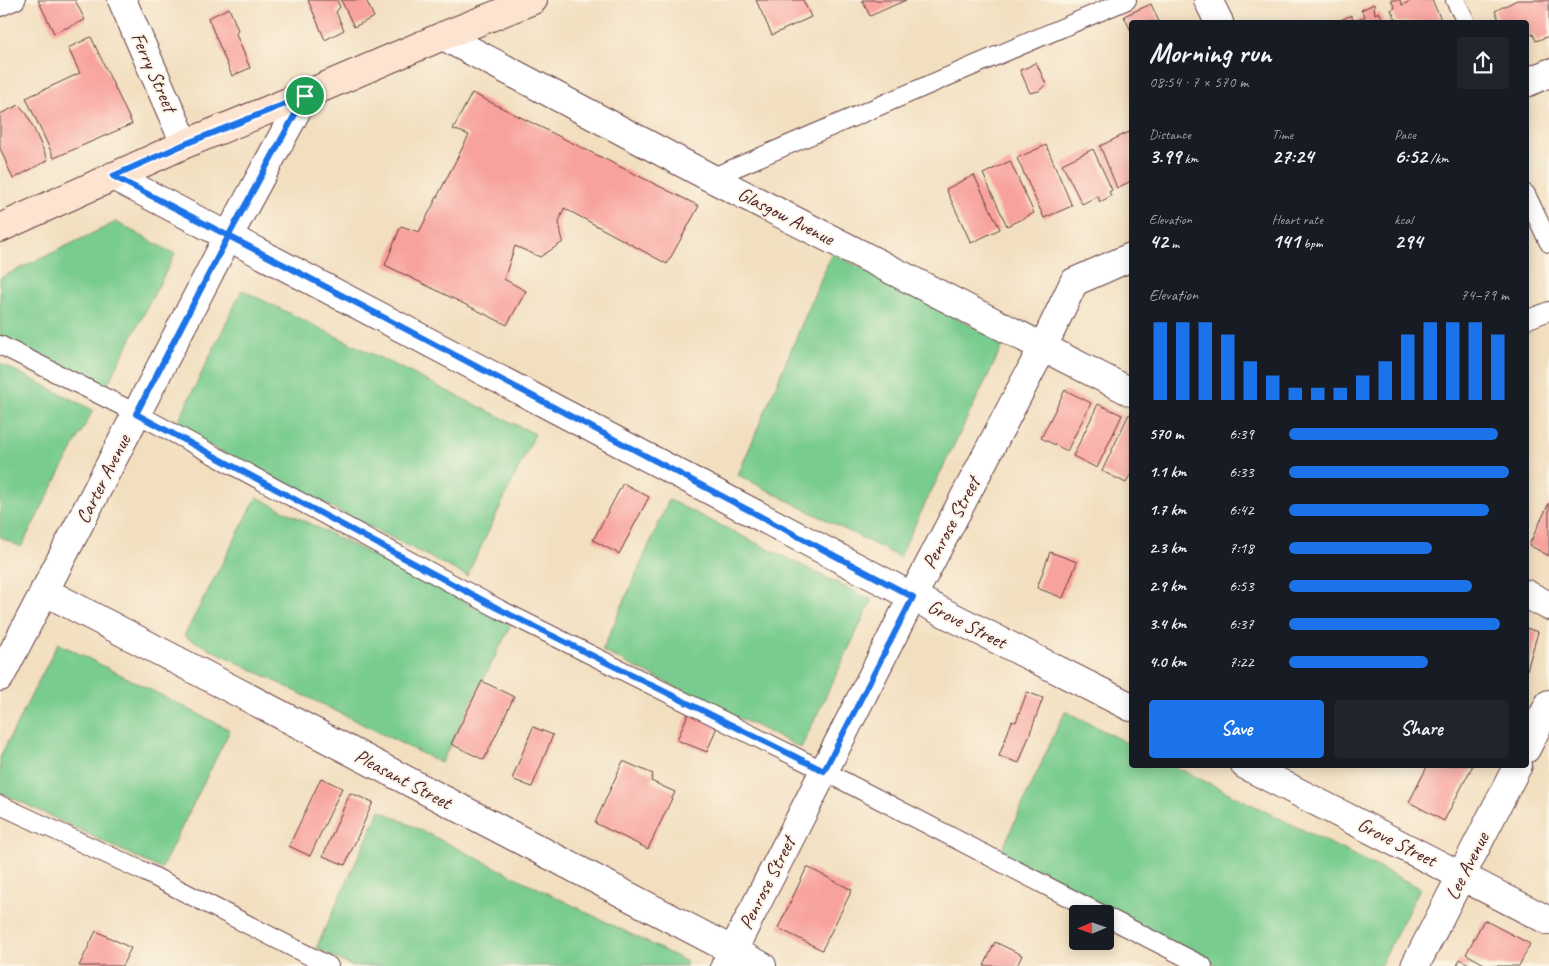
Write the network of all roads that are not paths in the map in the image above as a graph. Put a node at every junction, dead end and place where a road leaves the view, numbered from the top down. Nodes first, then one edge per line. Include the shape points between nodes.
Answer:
1 (16, 0) edge
2 (122, 0) edge
3 (533, 0) edge
4 (1127, 0) edge
5 (1208, 0) edge
6 (1455, 0) edge
7 (0, 7) edge
8 (1218, 20) edge
9 (1465, 20) edge
10 (443, 36) junction
11 (1549, 73) edge
12 (1529, 82) edge
13 (305, 96) junction
14 (185, 144) junction
15 (113, 176) junction
16 (711, 178) junction
17 (1529, 200) edge
18 (0, 228) edge
19 (229, 235) junction
20 (1549, 243) edge
21 (1129, 258) edge
22 (1549, 311) edge
23 (1529, 319) edge
24 (0, 346) edge
25 (1043, 347) junction
26 (1129, 391) edge
27 (136, 414) junction
28 (44, 591) junction
29 (1529, 596) edge
30 (913, 597) junction
31 (1549, 606) edge
32 (0, 677) edge
33 (1549, 704) edge
34 (1129, 707) edge
35 (1529, 743) edge
36 (1251, 768) edge
37 (1516, 768) edge
38 (824, 771) junction
39 (0, 805) edge
40 (1462, 876) junction
41 (1085, 905) edge
42 (1114, 921) edge
43 (1549, 921) edge
44 (729, 958) edge
45 (329, 966) edge
46 (762, 966) edge
47 (1203, 966) edge
48 (1415, 966) edge

1 - 7 lane
2 - 14 street, Ferry Street
3 - 10 main road
4 - 16 lane
5 - 8 street
6 - 9 lane
10 - 13 main road
10 - 16 street, Glasgow Avenue
11 - 12 street
13 - 14 main road
13 - 19 street, Carter Avenue
14 - 15 main road
15 - 18 main road
15 - 19 street, Grove Street
16 - 25 street, Glasgow Avenue
17 - 20 lane
19 - 27 street, Carter Avenue
19 - 30 street, Grove Street
21 - 25 street, Penrose Street via 1074,282
22 - 23 lane
24 - 27 lane
25 - 26 street, Glasgow Avenue
25 - 30 street, Penrose Street
27 - 28 street, Carter Avenue
27 - 38 lane via 499,609
28 - 32 street, Carter Avenue
28 - 44 street, Pleasant Street
29 - 31 street
30 - 34 street, Grove Street
30 - 38 street, Penrose Street
33 - 35 street
36 - 40 street, Grove Street
37 - 40 street, Lee Avenue
38 - 41 lane
38 - 44 street, Penrose Street
39 - 45 lane via 145,872
40 - 43 street, Grove Street
40 - 48 street, Lee Avenue
42 - 47 lane
44 - 46 street, Pleasant Street

